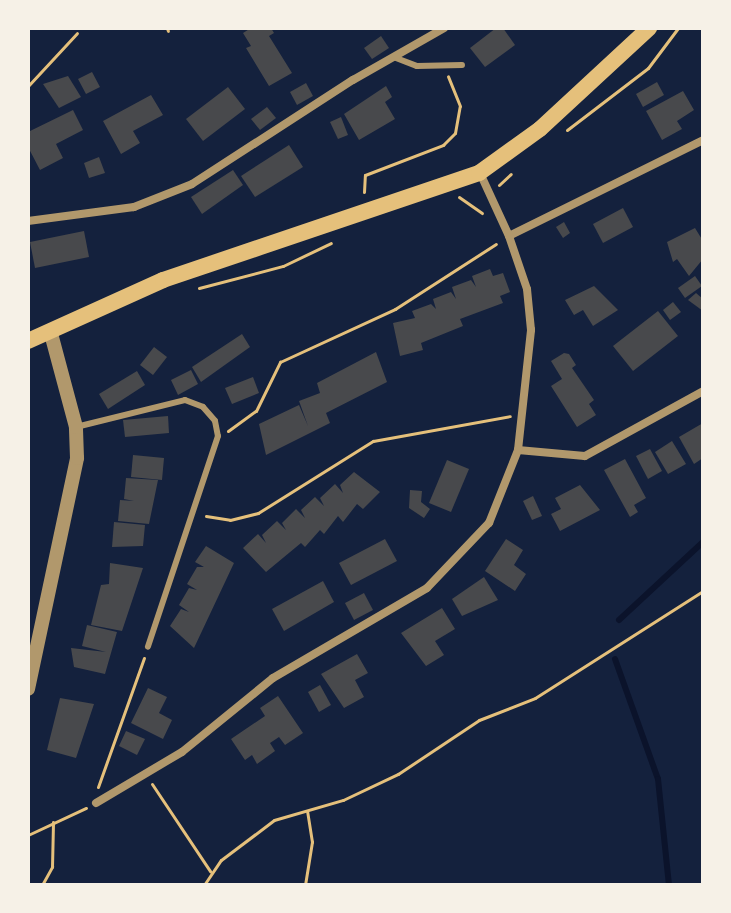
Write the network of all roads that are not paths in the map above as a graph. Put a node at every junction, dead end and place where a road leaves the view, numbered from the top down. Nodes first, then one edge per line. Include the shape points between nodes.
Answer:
1 (444, 28) edge
2 (649, 28) edge
3 (396, 58) junction
4 (462, 65) dead end
5 (703, 140) edge
6 (479, 173) junction
7 (28, 221) edge
8 (509, 236) junction
9 (50, 330) junction
10 (28, 341) edge
11 (703, 391) edge
12 (76, 427) junction
13 (518, 450) junction
14 (148, 647) road end
15 (28, 689) edge
16 (96, 803) road end

1 - 3 street
2 - 6 main road via 540,129
3 - 4 lane via 446,69
3 - 7 street via 192,184 134,207
5 - 8 street
6 - 8 street
6 - 9 main road via 163,280
8 - 13 street via 527,289 531,330
9 - 10 main road
9 - 12 street
11 - 13 street via 585,456
12 - 14 lane via 185,400 210,413 218,436
12 - 15 street via 75,473
13 - 16 street via 489,523 427,588 273,678 182,752

